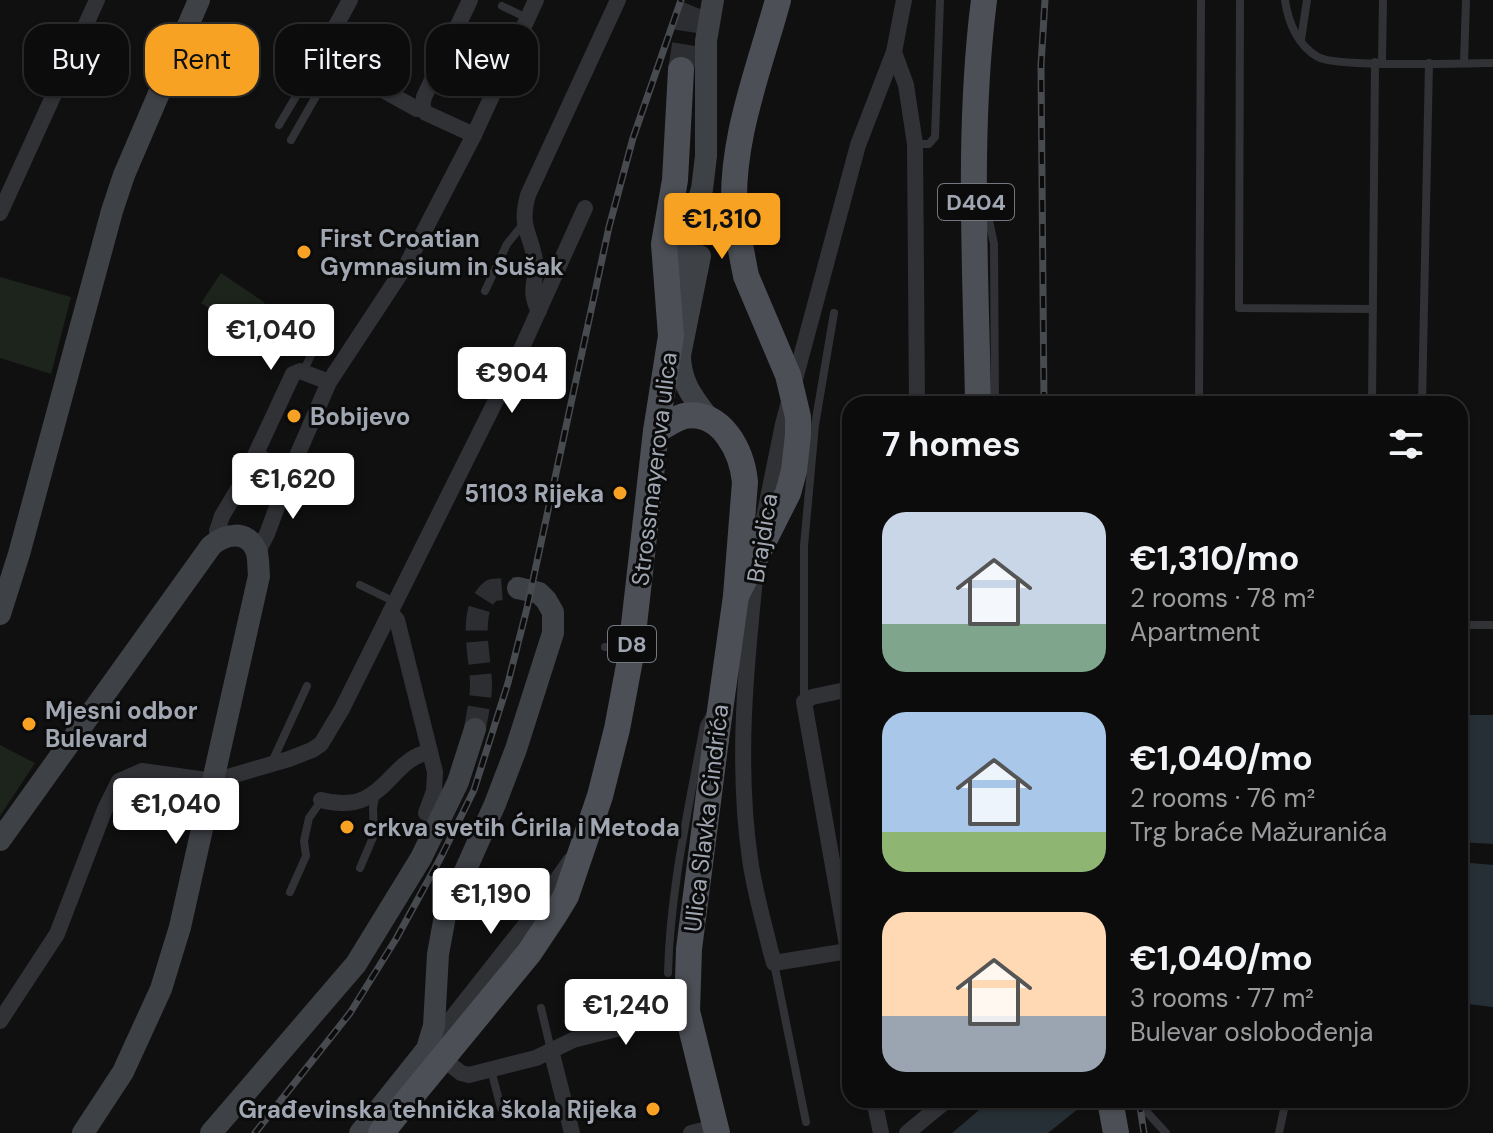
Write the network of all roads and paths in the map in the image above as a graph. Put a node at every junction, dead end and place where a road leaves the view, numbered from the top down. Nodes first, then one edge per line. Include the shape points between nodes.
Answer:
1 (97, 0) edge
2 (199, 0) edge
3 (350, 0) edge
4 (470, 0) edge
5 (536, 0) edge
6 (618, 0) edge
7 (713, 0) edge
8 (778, 0) edge
9 (904, 0) edge
10 (940, 0) edge
11 (984, 0) edge
12 (1201, 0) edge
13 (1240, 0) edge
14 (1285, 0) edge
15 (1307, 0) edge
16 (1383, 0) edge
17 (1466, 0) edge
18 (502, 6) dead end
19 (527, 18) junction
20 (341, 24) edge
21 (1301, 40) junction
22 (894, 52) junction
23 (1378, 62) junction
24 (1429, 63) junction
25 (1464, 63) junction
26 (1493, 63) edge
27 (681, 70) tunnel mouth
28 (301, 96) edge
29 (311, 96) edge
30 (394, 96) edge
31 (422, 107) junction
32 (279, 125) dead end
33 (474, 135) junction
34 (291, 140) dead end
35 (915, 144) junction
36 (975, 167) junction
37 (702, 189) junction
38 (585, 208) dead end
39 (0, 213) edge
40 (524, 222) junction
41 (485, 291) dead end
42 (1373, 309) junction
43 (539, 311) junction
44 (834, 313) dead end
45 (324, 328) dead end
46 (671, 336) junction
47 (303, 372) junction
48 (329, 382) junction
49 (917, 396) edge
50 (978, 396) edge
51 (995, 396) edge
52 (1199, 396) edge
53 (1372, 396) edge
54 (1422, 396) edge
55 (710, 420) junction
56 (656, 431) junction
57 (257, 450) junction
58 (290, 472) junction
59 (220, 538) junction
60 (258, 552) junction
61 (360, 585) dead end
62 (518, 588) dead end
63 (736, 596) junction
64 (393, 607) junction
65 (0, 614) edge
66 (1468, 625) edge
67 (1493, 625) edge
68 (605, 647) dead end
69 (631, 650) junction
70 (307, 686) dead end
71 (842, 691) edge
72 (804, 702) junction
73 (743, 711) junction
74 (475, 729) tunnel mouth
75 (430, 752) junction
76 (272, 763) junction
77 (214, 781) junction
78 (376, 792) junction
79 (321, 800) joint
80 (426, 813) dead end
81 (0, 840) edge
82 (581, 853) junction
83 (360, 868) dead end
84 (290, 892) dead end
85 (842, 916) edge
86 (842, 957) edge
87 (774, 963) junction
88 (668, 973) dead end
89 (436, 993) junction
90 (465, 1002) junction
91 (541, 1008) dead end
92 (687, 1011) junction
93 (0, 1021) edge
94 (551, 1050) junction
95 (435, 1054) junction
96 (491, 1070) junction
97 (501, 1108) dead end
98 (876, 1108) edge
99 (937, 1108) edge
100 (1111, 1108) edge
101 (1142, 1108) edge
102 (1284, 1108) edge
103 (806, 1122) dead end
104 (708, 1131) edge
105 (83, 1133) edge
106 (211, 1133) edge
107 (360, 1133) edge
108 (381, 1133) edge
109 (572, 1133) edge
110 (881, 1133) edge
111 (907, 1133) edge
112 (1116, 1133) edge
113 (1166, 1133) edge
114 (1279, 1133) edge

1 - 39 street
2 - 65 street via 112,211
3 - 20 street
4 - 31 street
5 - 19 street
6 - 40 street via 528,195
7 - 37 street via 706,41
8 - 63 main road, bridge via 738,151 735,219 746,276 788,375 798,435 788,493
9 - 22 street, Brajdica
10 - 35 lane via 935,137 929,144
11 - 36 main road, D404
12 - 52 lane
13 - 42 lane via 1239,308
14 - 21 lane via 1292,29
15 - 21 lane
16 - 23 lane
17 - 25 lane
18 - 19 lane
19 - 33 street
21 - 23 lane via 1330,62
22 - 35 street, Brajdica via 906,85
22 - 73 street, Brajdica via 858,145 783,424 757,556
23 - 24 lane
23 - 42 lane
24 - 25 lane
24 - 54 lane
25 - 26 lane
27 - 46 main road, Strossmayerova ulica / D8 via 675,180 664,244
28 - 32 lane
29 - 34 lane
30 - 31 street
31 - 33 street
33 - 48 street via 408,262
35 - 49 street, Brajdica
36 - 50 main road, D404
36 - 51 lane via 994,244
37 - 46 street via 689,229
37 - 55 street via 704,230 680,368 688,392
38 - 43 street
40 - 41 lane
40 - 43 street via 535,259 531,290
42 - 53 lane
43 - 64 street
44 - 72 lane via 815,425 804,546
45 - 47 lane
46 - 56 main road, Strossmayerova ulica / D8
47 - 48 street
47 - 57 street via 293,374
48 - 58 street
55 - 56 main road via 686,416
55 - 63 main road, Ulica Slavka Cindrića via 736,448 743,466
56 - 69 main road, Strossmayerova ulica / D8
57 - 58 lane
57 - 59 street via 218,525
58 - 60 street
59 - 60 street via 246,539
59 - 81 street
60 - 77 street via 259,576
61 - 64 lane
62 - 89 street via 546,600 553,612 553,633 516,749 445,916
63 - 92 main road, Ulica Slavka Cindrića, bridge via 689,949
64 - 75 street
64 - 76 street via 321,744
66 - 67 lane
68 - 69 lane
69 - 82 main road, Strossmayerova ulica / D8 via 617,729
70 - 76 lane
71 - 72 street
72 - 85 street
73 - 87 street, Brajdica via 750,862
73 - 88 lane via 723,709 704,725 673,903
74 - 106 street via 458,782 421,858 356,964
75 - 78 street via 418,754
75 - 80 street via 434,791
76 - 77 street
77 - 93 street via 142,771 119,781 57,934
77 - 105 street via 161,989 123,1072
78 - 79 street via 345,804
78 - 83 lane via 374,835
79 - 84 lane via 309,818 306,856
82 - 90 street via 530,910
82 - 95 main road, Strossmayerova ulica / D8 via 566,896 529,953
86 - 87 street
87 - 103 lane
89 - 90 street
89 - 95 street
90 - 95 street
91 - 94 lane
92 - 94 street
92 - 104 main road, Ulica Slavka Cindrića
94 - 96 street
94 - 109 street
95 - 96 street via 461,1073
95 - 107 street via 416,1067
95 - 108 main road, Strossmayerova ulica / D8
96 - 97 lane
98 - 110 street
99 - 111 street
100 - 112 main road
101 - 113 lane
102 - 114 lane

